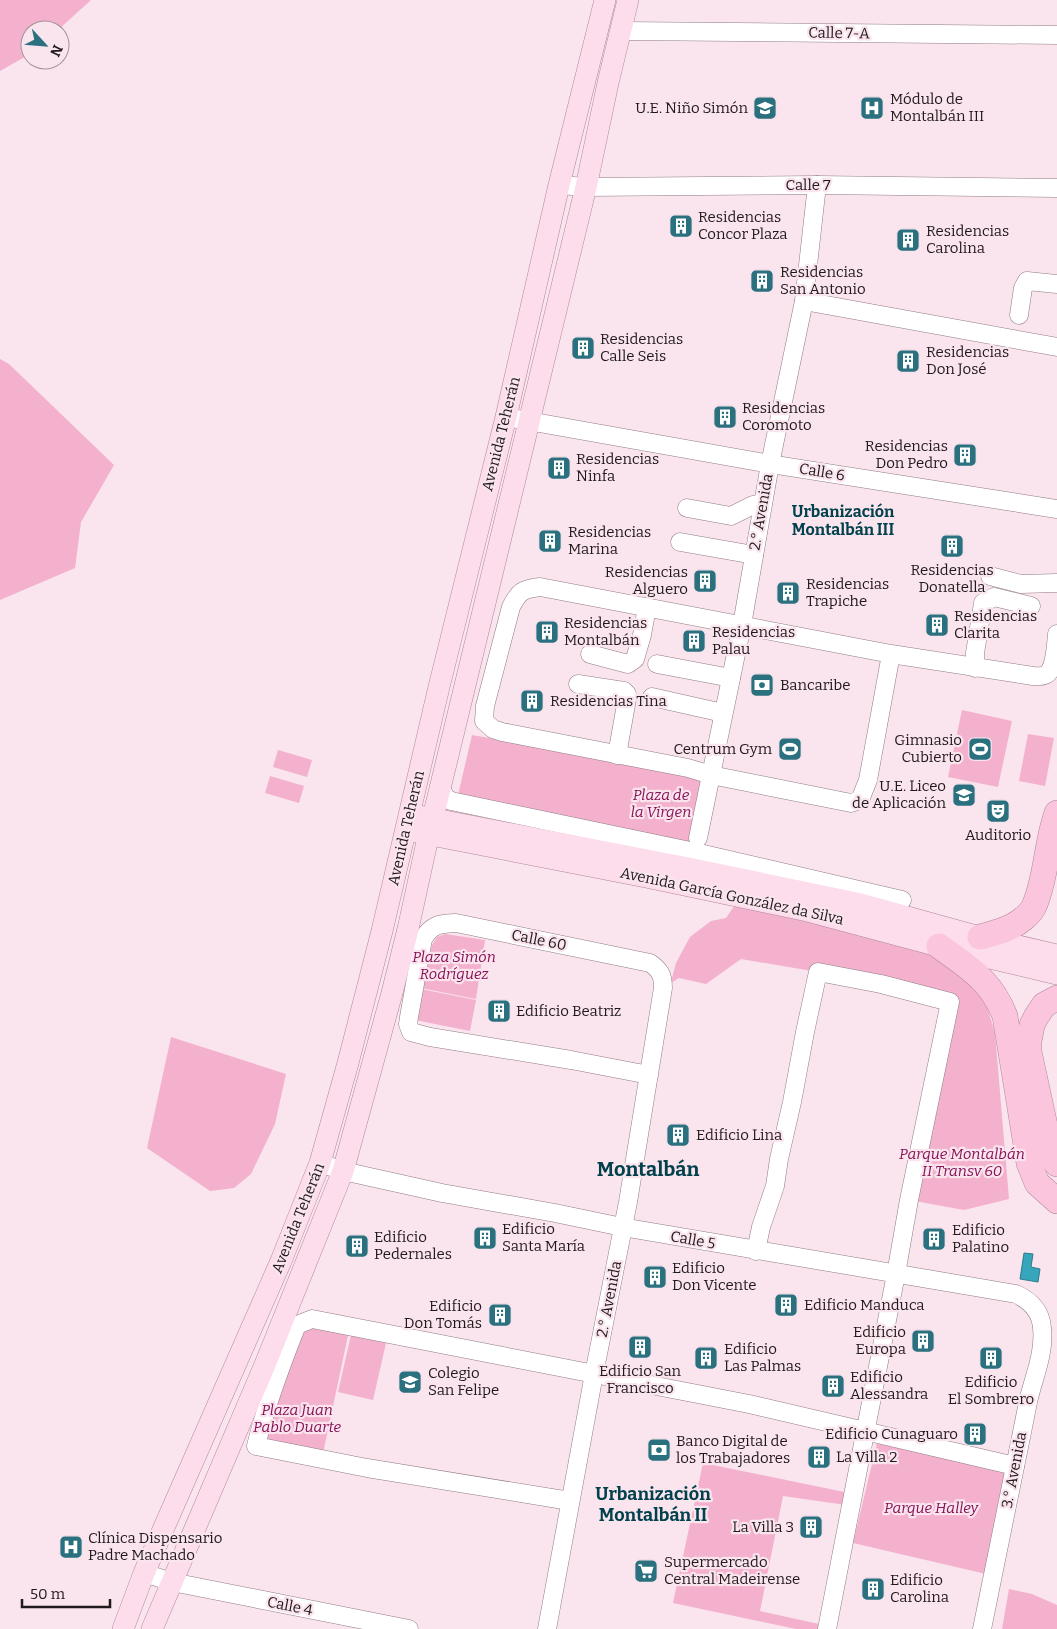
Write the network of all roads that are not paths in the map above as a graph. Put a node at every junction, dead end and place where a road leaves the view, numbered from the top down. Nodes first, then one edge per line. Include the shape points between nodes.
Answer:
1 (605, 0) edge
2 (628, 0) edge
3 (622, 31) junction
4 (1057, 35) edge
5 (559, 185) junction
6 (817, 185) junction
7 (586, 187) junction
8 (1057, 188) edge
9 (1057, 284) edge
10 (804, 301) junction
11 (1019, 315) dead end
12 (1057, 347) edge
13 (506, 417) junction
14 (529, 421) junction
15 (770, 464) junction
16 (763, 503) junction
17 (687, 508) dead end
18 (1057, 509) edge
19 (680, 542) dead end
20 (754, 555) junction
21 (990, 576) dead end
22 (1057, 583) edge
23 (1031, 606) dead end
24 (646, 607) junction
25 (742, 625) junction
26 (1057, 634) edge
27 (590, 654) dead end
28 (891, 654) junction
29 (657, 664) dead end
30 (975, 668) junction
31 (731, 678) junction
32 (578, 684) dead end
33 (652, 697) dead end
34 (723, 713) junction
35 (617, 754) junction
36 (710, 775) junction
37 (440, 785) junction
38 (1057, 813) edge
39 (407, 821) junction
40 (431, 827) junction
41 (698, 838) dead end
42 (902, 900) dead end
43 (980, 937) junction
44 (939, 946) junction
45 (1057, 955) edge
46 (658, 969) joint
47 (1057, 974) edge
48 (1057, 998) edge
49 (650, 1074) junction
50 (320, 1163) junction
51 (1057, 1164) edge
52 (343, 1171) junction
53 (1057, 1201) edge
54 (622, 1227) junction
55 (756, 1251) junction
56 (896, 1274) junction
57 (1038, 1312) joint
58 (594, 1374) junction
59 (866, 1430) junction
60 (1015, 1466) junction
61 (570, 1502) junction
62 (144, 1573) junction
63 (172, 1582) junction
64 (402, 1628) edge
65 (124, 1629) edge
66 (152, 1629) edge
67 (547, 1629) edge
68 (827, 1629) edge
69 (982, 1629) edge

1 - 5 main road, Avenida Teherán
2 - 3 main road, Avenida Teherán
3 - 4 street, Calle 7-A
3 - 7 main road, Avenida Teherán
5 - 7 street, Calle 7
5 - 13 main road, Avenida Teherán
6 - 7 street, Calle 7
6 - 8 street, Calle 7
6 - 10 street, 2.° Avenida
7 - 14 main road, Avenida Teherán
9 - 11 street via 1027,281
10 - 12 street
10 - 15 street, 2.° Avenida
13 - 14 street, Calle 6
13 - 39 main road, Avenida Teherán
14 - 15 street, Calle 6
14 - 37 main road, Avenida Teherán
15 - 16 street, 2.° Avenida
15 - 18 street, Calle 6
16 - 17 street via 731,516
16 - 20 street, 2.° Avenida
19 - 20 street
20 - 25 street, 2.° Avenida
21 - 22 street via 1021,584
23 - 30 street via 994,597 983,602
24 - 25 street
24 - 27 street via 635,659 628,664
24 - 35 street via 540,588 526,589 518,594 511,607 484,714 488,726 502,732
25 - 28 street
25 - 31 street, 2.° Avenida
26 - 30 street via 1053,665 1044,676
28 - 30 street
28 - 36 street via 868,780 860,800 851,803
29 - 31 street
31 - 34 street, 2.° Avenida
32 - 35 street via 627,694
33 - 34 street
34 - 36 street, 2.° Avenida
35 - 36 street
36 - 41 street, 2.° Avenida
37 - 40 main road, Avenida Teherán
37 - 42 street via 445,797 451,801 695,852
38 - 43 highway via 1034,907 1017,923
39 - 40 main road, Avenida García González da Silva
39 - 50 main road, Avenida Teherán via 380,940
40 - 43 main road, Avenida García González da Silva via 688,868 861,904
40 - 44 main road, Avenida García González da Silva via 800,909
40 - 52 main road, Avenida Teherán via 392,993
43 - 45 main road, Avenida García González da Silva
44 - 47 main road, Avenida García González da Silva
44 - 53 highway via 972,970 999,1000 1005,1016 1029,1162 1037,1183
46 - 49 street, 2.° Avenida via 663,976 664,988
46 - 49 street, Calle 60 via 637,960 456,924 437,924 423,939 408,1017 411,1032 430,1037
48 - 51 highway via 1044,1005 1036,1017 1029,1052 1052,1158
49 - 54 street, 2.° Avenida
50 - 52 street, Calle 5
50 - 62 main road, Avenida Teherán via 281,1261
52 - 54 street, Calle 5
52 - 63 main road, Avenida Teherán via 261,1376
54 - 55 street, Calle 5
54 - 58 street, 2.° Avenida
55 - 56 street, Calle 5
55 - 56 street via 775,1186 818,972 950,1002
56 - 57 street, Calle 5 via 1016,1294 1027,1299
56 - 59 street
57 - 60 street, 3.° Avenida via 1042,1342
58 - 59 street
58 - 61 street, 2.° Avenida
58 - 61 street via 312,1318 297,1326 274,1383 256,1446
59 - 60 street
59 - 68 street
60 - 69 street, 3.° Avenida
61 - 67 street, 2.° Avenida
62 - 63 street, Calle 4
62 - 65 main road, Avenida Teherán
63 - 64 street, Calle 4
63 - 66 main road, Avenida Teherán

